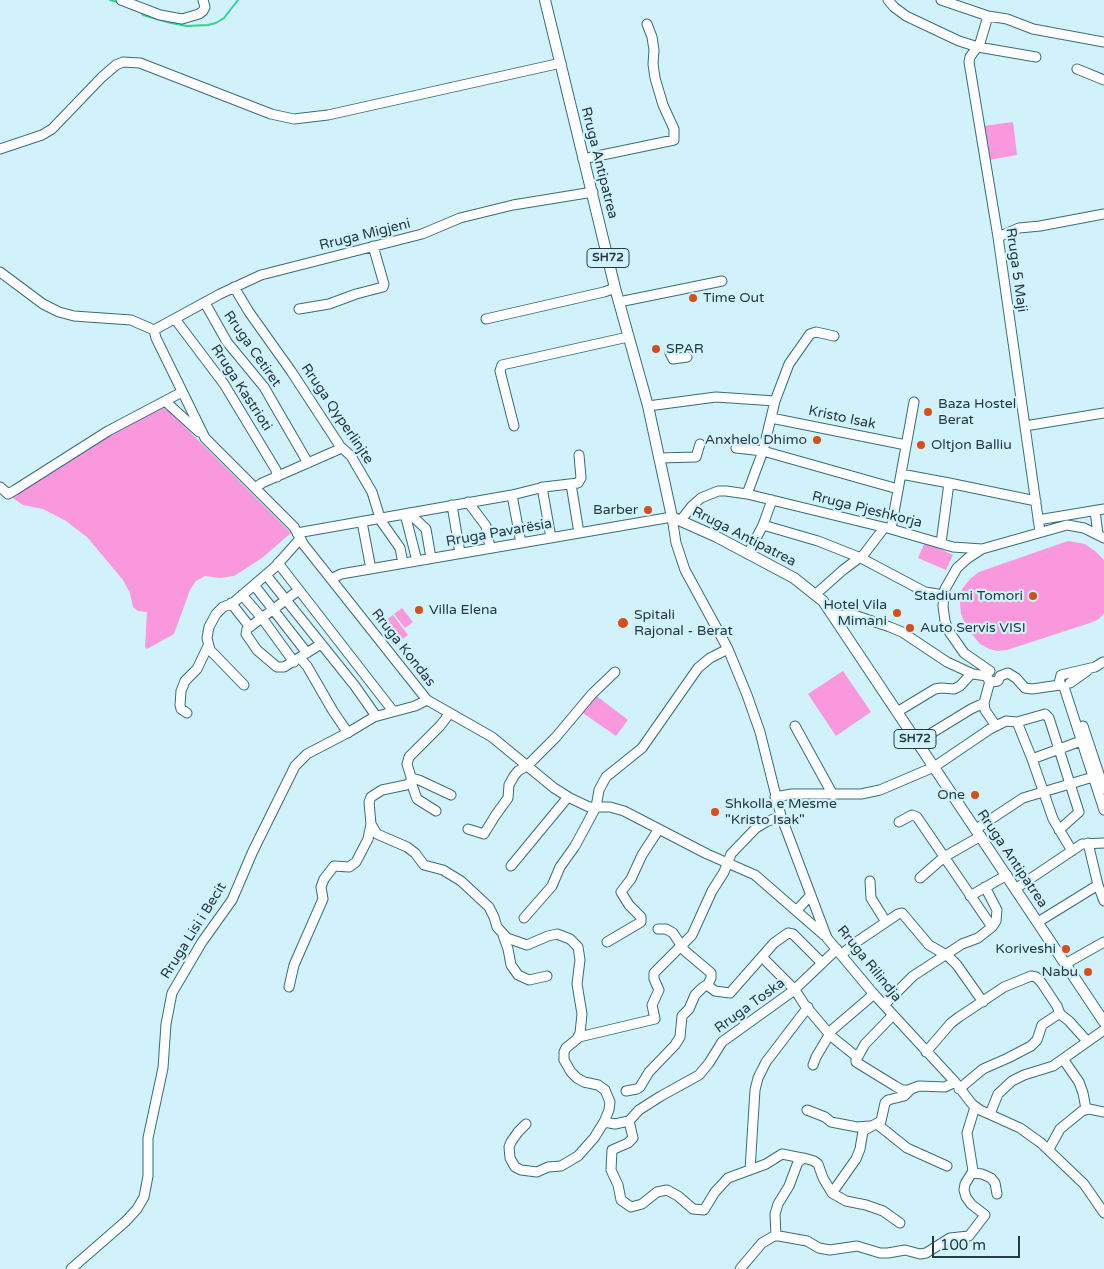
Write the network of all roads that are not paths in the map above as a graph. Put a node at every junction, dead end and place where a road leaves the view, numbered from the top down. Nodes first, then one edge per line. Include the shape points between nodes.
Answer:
1 (121, 0) edge
2 (203, 0) edge
3 (545, 0) edge
4 (888, 0) edge
5 (941, 0) edge
6 (988, 16) junction
7 (647, 24) dead end
8 (1104, 42) edge
9 (978, 47) junction
10 (1036, 57) dead end
11 (561, 63) junction
12 (1077, 69) dead end
13 (1104, 80) edge
14 (0, 149) edge
15 (583, 159) junction
16 (592, 192) junction
17 (1104, 214) edge
18 (998, 237) junction
19 (373, 246) junction
20 (0, 272) edge
21 (722, 281) dead end
22 (234, 288) junction
23 (615, 288) junction
24 (619, 302) junction
25 (205, 303) junction
26 (299, 309) dead end
27 (176, 319) junction
28 (486, 319) dead end
29 (154, 330) junction
30 (628, 336) junction
31 (834, 336) dead end
32 (670, 353) dead end
33 (687, 357) dead end
34 (182, 392) junction
35 (165, 401) junction
36 (775, 402) junction
37 (914, 402) dead end
38 (648, 406) junction
39 (1104, 413) edge
40 (771, 418) junction
41 (514, 426) dead end
42 (1025, 426) junction
43 (205, 438) junction
44 (700, 444) dead end
45 (906, 445) junction
46 (342, 448) junction
47 (736, 448) dead end
48 (762, 451) junction
49 (579, 455) dead end
50 (659, 458) junction
51 (308, 463) junction
52 (901, 474) junction
53 (277, 477) junction
54 (949, 483) junction
55 (571, 484) junction
56 (0, 487) edge
57 (542, 487) junction
58 (255, 488) junction
59 (898, 489) junction
60 (746, 494) junction
61 (512, 495) junction
62 (772, 500) junction
63 (1036, 501) junction
64 (468, 502) junction
65 (452, 505) junction
66 (1100, 510) edge
67 (407, 513) junction
68 (380, 518) junction
69 (676, 518) junction
70 (1038, 520) junction
71 (362, 522) junction
72 (763, 525) junction
73 (888, 529) junction
74 (1040, 532) junction
75 (579, 533) junction
76 (298, 536) junction
77 (1101, 536) edge
78 (551, 538) junction
79 (521, 543) junction
80 (941, 543) junction
81 (490, 548) junction
82 (982, 550) junction
83 (460, 553) junction
84 (748, 554) junction
85 (431, 558) junction
86 (860, 558) junction
87 (417, 561) junction
88 (278, 563) junction
89 (403, 563) junction
90 (371, 568) junction
91 (266, 575) junction
92 (331, 579) junction
93 (254, 586) junction
94 (299, 590) junction
95 (816, 594) junction
96 (242, 595) junction
97 (944, 595) junction
98 (286, 600) junction
99 (231, 603) junction
100 (273, 610) junction
101 (833, 615) junction
102 (262, 618) junction
103 (250, 627) junction
104 (321, 644) junction
105 (208, 646) junction
106 (728, 649) junction
107 (300, 658) junction
108 (1104, 660) edge
109 (1092, 668) junction
110 (615, 672) dead end
111 (971, 674) junction
112 (1063, 675) junction
113 (989, 676) junction
114 (244, 684) dead end
115 (1066, 685) junction
116 (1032, 689) junction
117 (426, 700) junction
118 (984, 703) junction
119 (394, 711) junction
120 (897, 712) junction
121 (187, 713) dead end
122 (450, 713) junction
123 (376, 716) junction
124 (1017, 722) junction
125 (795, 726) dead end
126 (996, 726) junction
127 (348, 733) junction
128 (1081, 741) junction
129 (918, 742) junction
130 (1059, 750) junction
131 (1032, 759) junction
132 (527, 766) junction
133 (934, 767) junction
134 (1093, 777) junction
135 (411, 782) junction
136 (1070, 783) junction
137 (1104, 790) edge
138 (1043, 791) junction
139 (451, 795) dead end
140 (833, 795) junction
141 (568, 797) junction
142 (775, 797) junction
143 (596, 807) junction
144 (1104, 810) edge
145 (436, 812) dead end
146 (781, 816) junction
147 (899, 822) dead end
148 (371, 824) junction
149 (468, 829) dead end
150 (659, 829) junction
151 (1059, 830) junction
152 (978, 832) junction
153 (1088, 843) junction
154 (1104, 843) edge
155 (1072, 850) junction
156 (944, 857) junction
157 (727, 863) junction
158 (511, 866) dead end
159 (1006, 875) junction
160 (920, 878) dead end
161 (870, 881) dead end
162 (1098, 885) junction
163 (985, 887) junction
164 (1015, 889) junction
165 (811, 894) junction
166 (970, 896) junction
167 (1104, 901) edge
168 (797, 910) junction
169 (524, 918) dead end
170 (886, 922) junction
171 (1038, 922) junction
172 (992, 927) junction
173 (658, 929) dead end
174 (503, 935) junction
175 (827, 938) junction
176 (607, 942) dead end
177 (1104, 942) edge
178 (681, 945) junction
179 (839, 952) junction
180 (945, 955) junction
181 (762, 957) junction
182 (822, 963) junction
183 (1065, 964) junction
184 (547, 976) dead end
185 (707, 985) junction
186 (289, 987) dead end
187 (795, 990) junction
188 (874, 994) junction
189 (983, 1002) junction
190 (884, 1005) junction
191 (808, 1007) junction
192 (1060, 1013) junction
193 (893, 1015) junction
194 (1104, 1022) edge
195 (1104, 1030) edge
196 (830, 1034) junction
197 (579, 1037) junction
198 (1087, 1041) junction
199 (926, 1052) junction
200 (857, 1057) junction
201 (1063, 1059) junction
202 (813, 1066) dead end
203 (957, 1086) junction
204 (910, 1090) junction
205 (626, 1091) dead end
206 (975, 1107) junction
207 (1086, 1109) junction
208 (806, 1110) dead end
209 (1104, 1112) edge
210 (990, 1114) junction
211 (629, 1121) junction
212 (604, 1122) junction
213 (526, 1124) dead end
214 (875, 1125) junction
215 (1048, 1149) junction
216 (802, 1158) junction
217 (947, 1166) dead end
218 (750, 1170) junction
219 (972, 1173) junction
220 (832, 1193) junction
221 (997, 1194) dead end
222 (1104, 1194) edge
223 (1095, 1198) junction
224 (1104, 1213) edge
225 (900, 1223) dead end
226 (776, 1236) junction
227 (70, 1269) edge
228 (740, 1269) edge

1 - 2 street via 160,15 182,19 203,11
3 - 11 main road, Rruga Antipatrea / SH72
4 - 9 street via 916,22
5 - 6 street
6 - 8 street via 1002,17 1033,29
6 - 9 street, Rruga 5 Maji
7 - 15 street via 654,50 655,78 674,129 674,140
9 - 10 street
9 - 18 street, Rruga 5 Maji via 969,62
11 - 14 street via 328,115 294,119 271,114 140,63 124,62 102,77 52,129
11 - 15 main road, Rruga Antipatrea / SH72
12 - 13 street
15 - 16 main road, Rruga Antipatrea / SH72
16 - 19 street, Rruga Migjeni via 460,218 422,234
16 - 23 main road, Rruga Antipatrea / SH72
17 - 18 street via 1019,228
18 - 42 street, Rruga 5 Maji
19 - 22 street, Rruga Migjeni via 269,272
19 - 26 street via 383,287 328,304
20 - 29 street via 59,312 126,319
21 - 24 street
22 - 25 street, Rruga Migjeni
22 - 46 street, Rruga Qyperlinjte
23 - 24 main road, Rruga Antipatrea / SH72
23 - 28 street
24 - 30 main road, Rruga Antipatrea / SH72
25 - 27 street, Rruga Migjeni
25 - 51 street, Rruga Cetiret via 226,342 264,387
27 - 29 street, Rruga Migjeni
27 - 53 street, Rruga Kastrioti via 224,384 276,470
29 - 34 street, Rruga Kondas
30 - 38 main road, Rruga Antipatrea / SH72
30 - 41 street via 502,365 500,371
31 - 36 street via 810,334 788,364
32 - 33 street via 674,359
34 - 35 street
34 - 43 street, Rruga Kondas
35 - 43 street
35 - 56 street via 8,494
36 - 38 street via 716,397
36 - 40 street
37 - 45 street
38 - 50 main road, Rruga Antipatrea / SH72
39 - 42 street
40 - 45 street, Kristo Isak
40 - 48 street
42 - 63 street, Rruga 5 Maji
43 - 58 street, Rruga Kondas
44 - 50 street via 696,457
45 - 52 street
46 - 51 street
46 - 68 street, Rruga Qyperlinjte via 351,456 372,492
47 - 48 street
48 - 59 street
48 - 60 street
49 - 55 street via 581,480
50 - 69 main road, Rruga Antipatrea / SH72
51 - 53 street
52 - 54 street
52 - 59 street
53 - 58 street
54 - 63 street
54 - 80 street
55 - 57 street
55 - 75 street
57 - 61 street
57 - 78 street
58 - 76 street, Rruga Kondas via 294,527
59 - 73 street
60 - 62 street, Rruga Pjeshkorja
60 - 69 street, Rruga Pjeshkorja via 710,493
61 - 64 street
61 - 79 street
62 - 72 street
62 - 73 street, Rruga Pjeshkorja
63 - 70 street, Rruga 5 Maji
64 - 65 street
64 - 81 street via 486,526
65 - 67 street
65 - 83 street
66 - 70 street
66 - 77 street
67 - 68 street
67 - 85 street via 426,529
67 - 87 street
68 - 71 street
68 - 89 street, Rruga Qyperlinjte via 400,548
69 - 75 street, Rruga Pavarësia
69 - 84 main road, Rruga Antipatrea / SH72
69 - 106 street, Rruga Rilindja via 676,543 685,570
70 - 74 street, Rruga 5 Maji
71 - 76 street
71 - 90 street
72 - 84 street
72 - 86 street via 818,541
73 - 80 street, Rruga Pjeshkorja
73 - 86 street
74 - 77 street via 1068,525
74 - 82 street
75 - 78 street, Rruga Pavarësia
76 - 88 street
76 - 92 street, Rruga Kondas
78 - 79 street, Rruga Pavarësia
79 - 81 street, Rruga Pavarësia
80 - 82 street, Rruga Pjeshkorja
81 - 83 street, Rruga Pavarësia
82 - 97 street via 957,568
83 - 85 street, Rruga Pavarësia
84 - 95 main road, Rruga Antipatrea / SH72 via 794,578
85 - 87 street, Rruga Pavarësia
86 - 95 street
86 - 97 street via 925,592
87 - 89 street, Rruga Pavarësia
88 - 91 street
88 - 94 street
89 - 90 street, Rruga Pavarësia
90 - 92 street, Rruga Pavarësia via 338,574
91 - 93 street
91 - 98 street
92 - 117 street, Rruga Kondas
93 - 96 street
93 - 100 street
94 - 98 street
94 - 119 street
95 - 101 main road, Rruga Antipatrea / SH72
96 - 99 street
96 - 102 street
97 - 113 street via 948,630 964,653
98 - 100 street
98 - 104 street
99 - 103 street
99 - 105 street via 223,607 213,620 207,634
100 - 102 street
100 - 107 street
101 - 111 street via 854,615 890,626
101 - 120 main road, Rruga Antipatrea / SH72
102 - 103 street
102 - 107 street
103 - 107 street via 246,634 274,665 281,668
104 - 107 street
104 - 123 street
105 - 114 street via 212,654
105 - 121 street via 197,669 185,680 180,705
106 - 142 street, Rruga Rilindja via 760,732
106 - 143 street via 698,668 647,742 606,777 599,790
107 - 127 street
108 - 109 street
109 - 112 street
109 - 115 street
110 - 132 street
111 - 113 street
111 - 120 street via 960,686 935,689
112 - 115 street via 1058,680
112 - 116 street
113 - 116 street via 997,671 1000,676 1008,673 1025,688
113 - 118 street
115 - 116 street
115 - 128 street
115 - 137 street
117 - 119 street, Rruga Lisi i Becit
117 - 122 street, Rruga Kondas
118 - 126 street
118 - 129 street
119 - 123 street, Rruga Lisi i Becit
120 - 129 main road, Rruga Antipatrea / SH72
122 - 132 street, Rruga Kondas via 492,737
122 - 135 street via 408,757
123 - 127 street, Rruga Lisi i Becit
124 - 126 street via 1006,721
124 - 130 street via 1045,714
124 - 131 street
125 - 140 street
126 - 133 street
127 - 227 street, Rruga Lisi i Becit via 307,754 295,766 232,900 175,987 148,1138 148,1176 144,1196 126,1221
128 - 130 street
128 - 134 street
129 - 133 main road, Rruga Antipatrea / SH72
130 - 131 street
130 - 136 street
131 - 138 street
132 - 141 street, Rruga Kondas
132 - 149 street via 514,776 508,798 484,834
133 - 140 street via 872,792
133 - 152 main road, Rruga Antipatrea / SH72
134 - 136 street
134 - 144 street
135 - 139 street via 419,780
135 - 145 street via 417,799
135 - 148 street via 382,790 371,797
136 - 138 street
136 - 151 street via 1080,812
138 - 151 street
138 - 152 street via 1014,803
140 - 142 street
141 - 143 street, Rruga Kondas
141 - 158 street
142 - 146 street, Rruga Rilindja
143 - 150 street, Rruga Kondas via 618,808
143 - 169 street via 552,886
146 - 157 street via 756,828 731,854
146 - 165 street, Rruga Rilindja
147 - 156 street via 915,815
148 - 174 street via 375,833 407,847 424,865 442,870 461,882 489,907
148 - 186 street via 368,839 356,862 349,867 334,866 324,879 321,887 323,899 294,965
150 - 157 street, Rruga Kondas
150 - 176 street via 621,892 641,917 641,922
151 - 155 street
152 - 156 street
152 - 159 main road, Rruga Antipatrea / SH72
153 - 154 street
153 - 155 street
153 - 162 street
155 - 164 street
156 - 160 street
156 - 166 street
157 - 168 street, Rruga Kondas via 755,875
157 - 178 street via 692,935
159 - 163 street
159 - 164 main road, Rruga Antipatrea / SH72
161 - 170 street via 871,898
162 - 167 street
162 - 171 street
163 - 166 street
163 - 172 street via 997,910
164 - 171 main road, Rruga Antipatrea / SH72
165 - 168 street
165 - 175 street, Rruga Rilindja
166 - 172 street
168 - 175 street, Rruga Kondas
170 - 179 street, Rruga Toska
170 - 180 street via 902,913 929,945
171 - 183 main road, Rruga Antipatrea / SH72
172 - 180 street
173 - 178 street via 669,930
174 - 184 street via 511,965 518,975 529,980
174 - 197 street via 527,945 557,934 576,944 580,955 577,984 582,1014
175 - 179 street, Rruga Rilindja
177 - 183 street
178 - 185 street via 711,973
178 - 197 street via 653,976 659,990 652,1005 655,1019
179 - 182 street, Rruga Toska
179 - 188 street, Rruga Rilindja
180 - 189 street via 957,965
180 - 190 street via 913,976
181 - 182 street via 788,932
181 - 185 street via 730,993 715,992
181 - 187 street
182 - 187 street, Rruga Toska
183 - 194 main road, Rruga Antipatrea / SH72
185 - 205 street via 695,995 682,1016 681,1032 675,1045 649,1072 640,1087
187 - 191 street
187 - 211 street, Rruga Toska via 724,1039 699,1075 639,1110
188 - 190 street, Rruga Rilindja
188 - 196 street
189 - 192 street via 1004,987 1034,976
189 - 199 street via 951,1024
190 - 193 street, Rruga Rilindja
191 - 196 street
191 - 218 street via 766,1062 758,1078
192 - 198 street
192 - 203 street via 1042,1025 1037,1040 1031,1046 983,1069
193 - 199 street, Rruga Rilindja
193 - 200 street
195 - 198 street
196 - 200 street
196 - 202 street
197 - 212 street via 566,1048 564,1060 578,1078 605,1090 610,1105
198 - 201 street
199 - 203 street, Rruga Rilindja
200 - 204 street via 856,1062 862,1067 902,1090
201 - 207 street via 1081,1087
201 - 210 street via 1012,1081 998,1094
203 - 204 street via 922,1085
203 - 206 street, Rruga Rilindja
204 - 214 street via 904,1096 886,1102 881,1121
206 - 210 street, Rruga Rilindja
206 - 219 street via 967,1133
207 - 209 street
207 - 215 street via 1060,1129
208 - 214 street via 831,1122 858,1127
210 - 215 street, Rruga Rilindja via 1020,1128
211 - 212 street
211 - 218 street via 633,1138 612,1150 611,1170 619,1196 631,1207 667,1190 690,1207 704,1210 725,1180
212 - 213 street via 578,1156 561,1166 537,1172 515,1167 510,1158 511,1142
214 - 217 street via 907,1148
214 - 220 street via 862,1131 856,1159
215 - 223 street, Rruga Rilindja
216 - 218 street via 782,1154
216 - 220 street via 816,1162
216 - 226 street via 776,1209
219 - 221 street via 992,1178
219 - 226 street via 964,1187 965,1194 970,1204 985,1216 969,1236 950,1238 926,1253 909,1250 880,1253 857,1246 830,1250 807,1241
220 - 225 street via 884,1211
222 - 223 street
223 - 224 street, Rruga Rilindja
226 - 228 street via 762,1243

